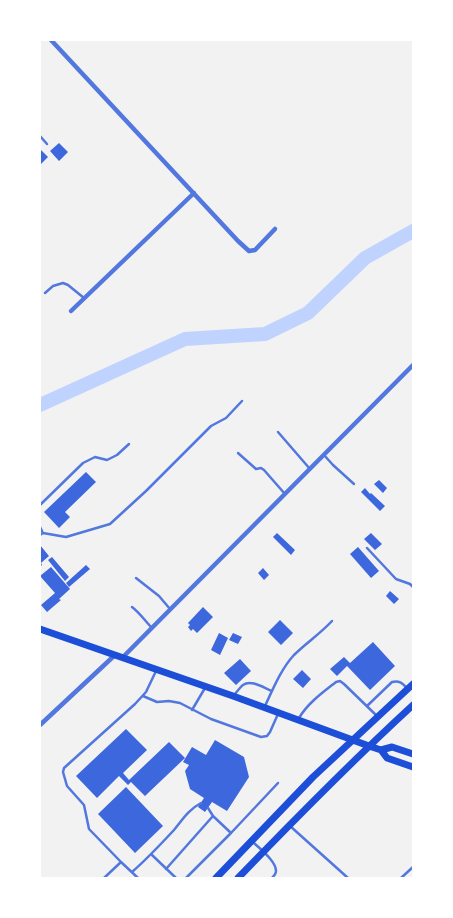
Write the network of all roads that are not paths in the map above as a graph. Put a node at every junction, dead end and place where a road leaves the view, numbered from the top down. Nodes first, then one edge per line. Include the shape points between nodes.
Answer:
1 (51, 40) edge
2 (40, 136) edge
3 (47, 144) dead end
4 (194, 193) junction
5 (275, 229) dead end
6 (45, 293) dead end
7 (84, 298) junction
8 (71, 311) dead end
9 (413, 365) edge
10 (242, 401) dead end
11 (278, 432) dead end
12 (129, 444) dead end
13 (238, 453) dead end
14 (324, 455) junction
15 (310, 469) junction
16 (354, 484) dead end
17 (285, 494) junction
18 (40, 505) edge
19 (40, 527) edge
20 (41, 534) edge
21 (368, 548) dead end
22 (136, 578) dead end
23 (413, 586) edge
24 (132, 607) dead end
25 (170, 609) junction
26 (332, 622) dead end
27 (152, 628) junction
28 (42, 632) edge
29 (119, 656) junction
30 (156, 669) junction
31 (206, 687) junction
32 (411, 687) edge
33 (272, 691) junction
34 (143, 696) junction
35 (233, 696) junction
36 (413, 705) edge
37 (367, 706) junction
38 (264, 707) junction
39 (192, 710) junction
40 (279, 713) junction
41 (378, 717) junction
42 (298, 720) junction
43 (40, 725) edge
44 (353, 740) junction
45 (369, 746) junction
46 (381, 750) junction
47 (413, 754) edge
48 (413, 767) edge
49 (278, 783) dead end
50 (201, 802) dead end
51 (208, 808) dead end
52 (213, 816) junction
53 (288, 825) junction
54 (231, 833) junction
55 (252, 841) junction
56 (264, 851) junction
57 (152, 854) junction
58 (121, 862) junction
59 (413, 867) edge
60 (166, 869) junction
61 (132, 872) junction
62 (104, 878) edge
63 (138, 878) edge
64 (176, 878) edge
65 (186, 878) edge
66 (216, 878) edge
67 (238, 878) edge
68 (272, 878) edge
69 (348, 878) edge
70 (401, 878) edge

1 - 4 street
2 - 3 lane
4 - 5 street via 249,250 256,250
4 - 7 street
6 - 7 lane via 63,283
7 - 8 street
9 - 14 street
10 - 20 lane via 226,418 211,426 110,524 66,537
11 - 15 lane
12 - 18 lane via 107,460 95,457 84,463
13 - 17 lane via 256,469 264,470
14 - 15 street
14 - 16 lane
15 - 17 street
17 - 25 street
19 - 20 lane
21 - 23 lane via 396,579
22 - 25 lane
24 - 27 lane
25 - 27 street
26 - 33 lane via 293,656
27 - 29 street
28 - 29 main road
29 - 30 main road
29 - 43 street
30 - 31 main road
30 - 34 lane
31 - 35 main road
31 - 39 lane
32 - 37 lane via 392,682
32 - 41 main road
33 - 35 lane via 250,683 244,684
33 - 38 lane
34 - 39 lane via 157,702 180,703
34 - 58 lane via 63,772 67,786 84,805 89,829
35 - 38 main road
36 - 45 main road
37 - 41 lane
37 - 42 lane via 344,684 336,682 305,708
38 - 40 main road
39 - 40 lane via 261,737 270,732
40 - 42 main road
41 - 44 main road
42 - 44 main road
44 - 45 main road
44 - 55 main road
45 - 46 main road
45 - 53 main road
46 - 47 main road via 392,747
46 - 48 main road via 387,758
49 - 54 lane
50 - 57 lane via 190,810
51 - 52 lane
52 - 54 lane
52 - 60 lane
53 - 56 main road
53 - 69 lane
54 - 65 lane
55 - 56 lane
55 - 66 main road
56 - 67 main road
56 - 68 lane via 270,856 276,871
57 - 60 lane
57 - 61 lane
58 - 61 lane
58 - 62 lane
59 - 70 lane
60 - 64 lane
61 - 63 lane

